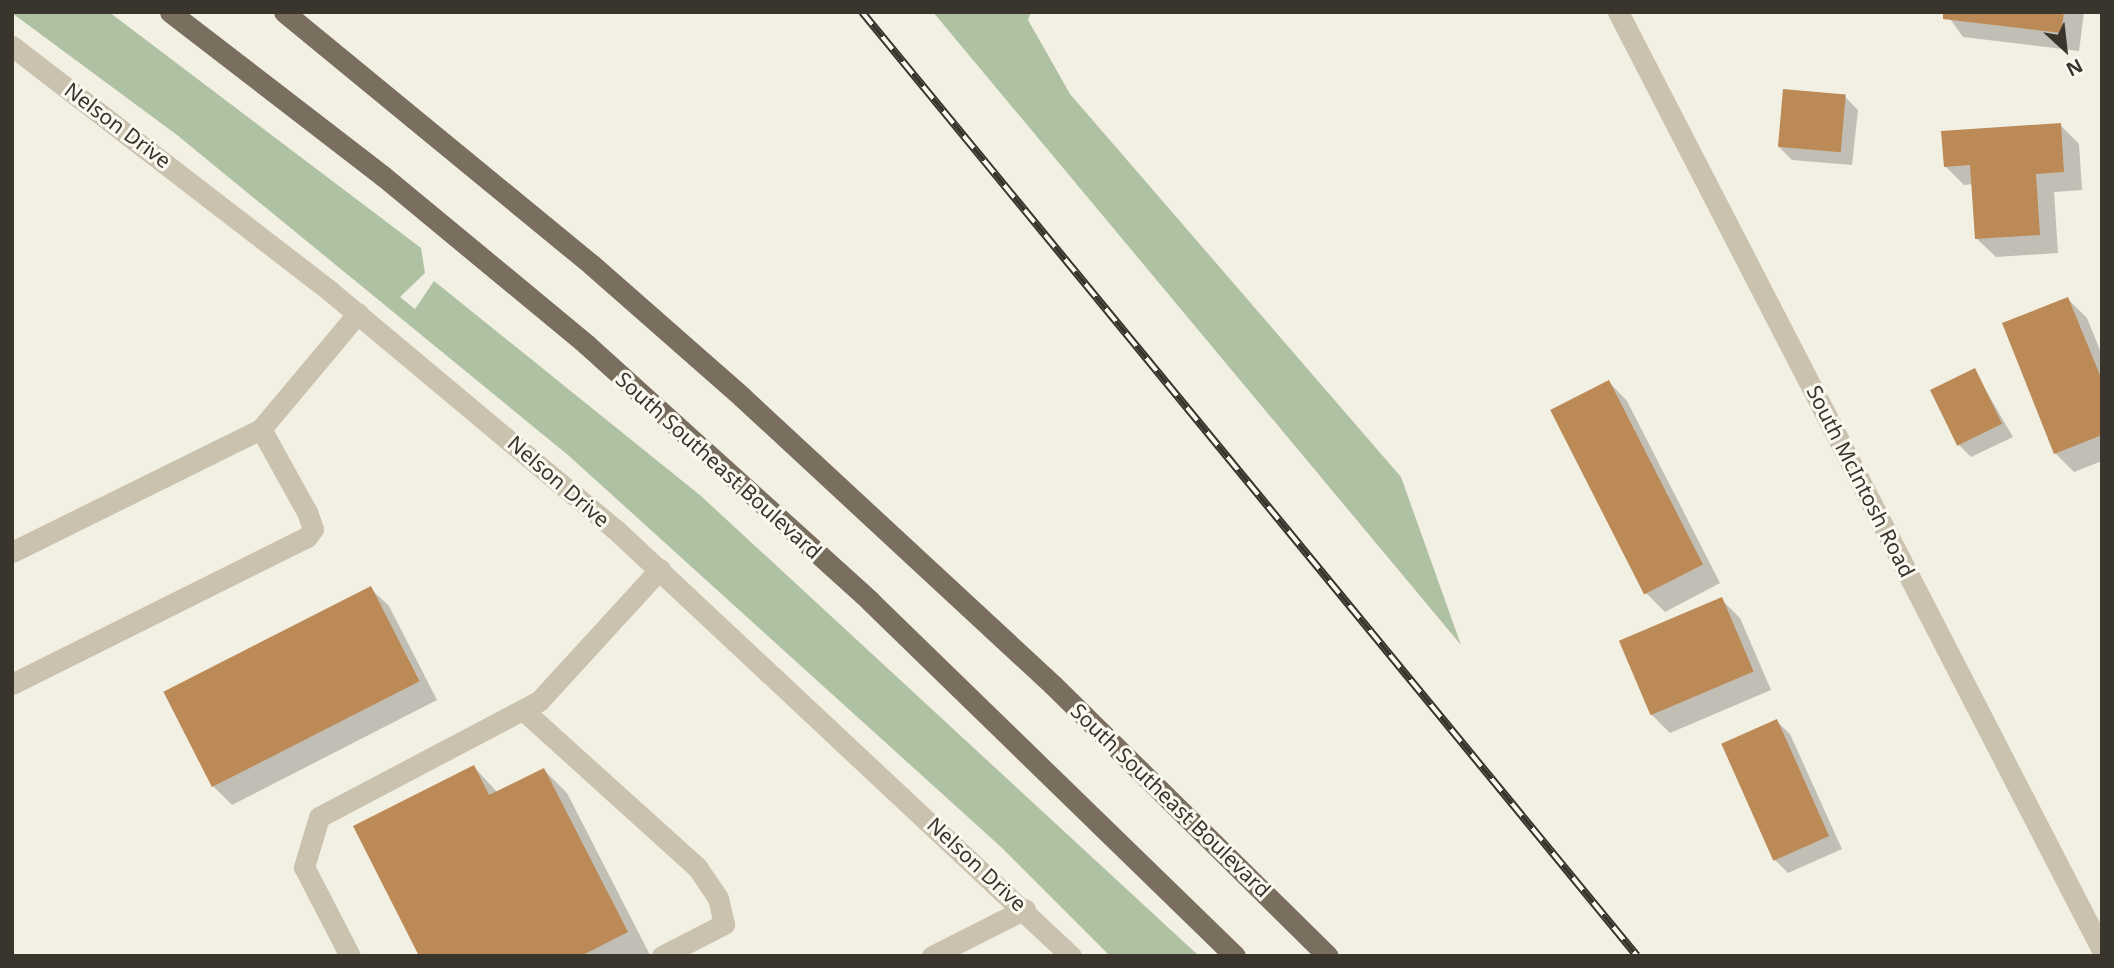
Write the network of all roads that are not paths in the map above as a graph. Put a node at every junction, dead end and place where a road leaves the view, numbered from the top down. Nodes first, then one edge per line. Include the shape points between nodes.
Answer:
1 (170, 12) edge
2 (284, 12) edge
3 (1618, 12) edge
4 (14, 51) edge
5 (358, 313) junction
6 (261, 429) junction
7 (12, 552) edge
8 (660, 569) junction
9 (12, 684) edge
10 (523, 710) junction
11 (1025, 909) junction
12 (2102, 950) edge
13 (350, 956) edge
14 (662, 956) edge
15 (932, 956) edge
16 (1071, 956) edge
17 (1235, 956) edge
18 (1328, 956) edge

1 - 17 main road, South Southeast Boulevard via 383,176 586,344 870,601
2 - 18 main road, South Southeast Boulevard via 592,265 742,397 1053,685
3 - 12 street, South McIntosh Road
4 - 5 street, Nelson Drive
5 - 6 street
5 - 8 street, Nelson Drive
6 - 7 street
6 - 9 street via 307,512 313,529 307,537
8 - 10 street via 539,701
8 - 11 street, Nelson Drive
10 - 13 street via 319,817 304,867
10 - 14 street via 697,867 719,898 724,924
11 - 15 street
11 - 16 street, Nelson Drive

